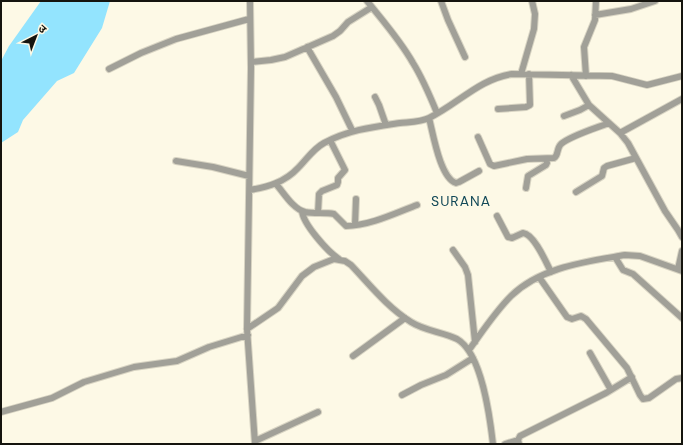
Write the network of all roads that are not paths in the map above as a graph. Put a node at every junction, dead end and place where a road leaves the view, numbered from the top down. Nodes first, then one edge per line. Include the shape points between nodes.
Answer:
1 (250, 1) edge
2 (367, 1) edge
3 (441, 1) edge
4 (532, 1) edge
5 (596, 1) edge
6 (655, 1) edge
7 (372, 7) junction
8 (595, 15) junction
9 (250, 19) junction
10 (307, 47) junction
11 (465, 57) dead end
12 (251, 62) junction
13 (109, 69) dead end
14 (521, 74) junction
15 (529, 74) junction
16 (571, 75) junction
17 (586, 76) junction
18 (682, 76) edge
19 (375, 97) dead end
20 (682, 99) edge
21 (589, 105) junction
22 (498, 109) dead end
23 (437, 113) junction
24 (564, 116) dead end
25 (429, 118) junction
26 (609, 123) junction
27 (386, 125) junction
28 (352, 130) junction
29 (620, 133) junction
30 (478, 137) dead end
31 (330, 140) junction
32 (546, 158) junction
33 (636, 158) junction
34 (176, 161) dead end
35 (479, 171) dead end
36 (249, 176) junction
37 (276, 184) junction
38 (526, 188) dead end
39 (250, 190) junction
40 (576, 192) dead end
41 (356, 199) dead end
42 (417, 205) dead end
43 (302, 210) junction
44 (318, 213) junction
45 (497, 216) dead end
46 (355, 225) junction
47 (682, 237) edge
48 (453, 250) dead end
49 (682, 251) edge
50 (615, 257) junction
51 (339, 259) junction
52 (680, 270) edge
53 (551, 272) junction
54 (539, 277) junction
55 (405, 318) junction
56 (682, 318) edge
57 (247, 332) junction
58 (475, 342) junction
59 (469, 350) junction
60 (590, 353) dead end
61 (353, 356) dead end
62 (473, 358) junction
63 (632, 378) junction
64 (682, 378) edge
65 (611, 390) junction
66 (402, 395) dead end
67 (1, 412) edge
68 (318, 412) dead end
69 (518, 442) edge
70 (255, 443) edge
71 (493, 444) edge
72 (505, 444) edge

1 - 9 street
2 - 7 street
3 - 11 street
4 - 14 street via 535,14 534,29
5 - 8 street
6 - 8 street via 631,9
7 - 10 street via 348,22 337,34
7 - 23 street via 413,62
8 - 17 street via 584,47
9 - 12 street
9 - 13 street via 176,39
10 - 12 street via 276,59
10 - 28 street
12 - 36 street
14 - 15 street
14 - 23 street via 504,75 490,80
15 - 16 street
15 - 22 street via 530,105
16 - 17 street
16 - 21 street
17 - 18 street via 612,76 647,85
19 - 27 street
20 - 29 street
21 - 24 street
21 - 26 street
23 - 25 street
25 - 27 street
25 - 35 street via 439,155 450,180 459,182
26 - 29 street
26 - 32 street via 565,142 558,147 555,157
27 - 28 street
28 - 31 street
29 - 33 street
30 - 32 street via 492,165
31 - 37 street via 317,147 296,170
31 - 44 street via 345,170 338,178 337,186 319,194
32 - 38 street via 546,165 528,176
33 - 40 street via 607,166 602,176
33 - 47 street
34 - 36 street
36 - 39 street
37 - 39 street
37 - 43 street via 297,208
39 - 57 street
41 - 46 street
42 - 46 street
43 - 44 street
43 - 51 street via 303,216 324,247
44 - 46 street via 334,214 346,226
45 - 53 street via 508,237 512,238 523,232 528,234
48 - 58 street via 468,275
49 - 52 street
50 - 52 street via 634,255
50 - 53 street via 564,266
50 - 56 street via 623,270 633,274
51 - 55 street via 351,265 378,295
51 - 57 street via 319,264 306,272 278,308
53 - 54 street
54 - 58 street via 510,297
54 - 63 street via 567,317 581,316 586,319 614,351
55 - 59 street via 424,328 456,339
55 - 61 street
57 - 67 street via 177,361 134,367 84,382 52,398
57 - 70 street
58 - 59 street
59 - 62 street
60 - 65 street
62 - 66 street via 446,375
62 - 71 street via 488,407
63 - 64 street via 643,399
63 - 65 street
65 - 69 street via 520,436
68 - 70 street
69 - 72 street

